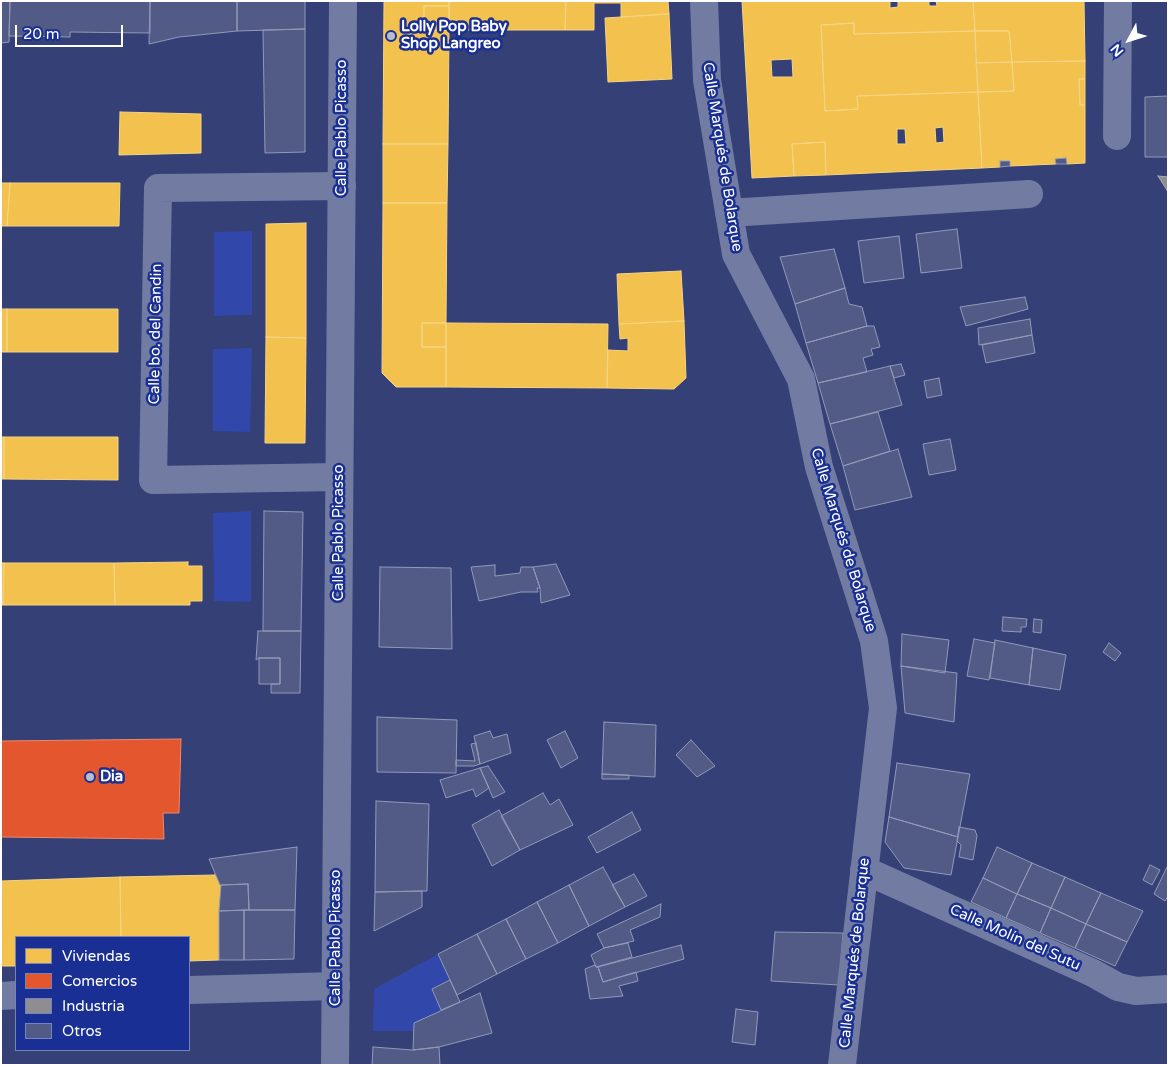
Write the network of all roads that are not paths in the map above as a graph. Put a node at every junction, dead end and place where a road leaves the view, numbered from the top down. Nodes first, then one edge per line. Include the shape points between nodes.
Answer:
1 (343, 1) edge
2 (704, 1) edge
3 (1118, 1) edge
4 (1117, 136) dead end
5 (342, 186) junction
6 (1029, 194) dead end
7 (729, 213) junction
8 (339, 477) junction
9 (864, 870) junction
10 (336, 986) junction
11 (1168, 989) edge
12 (190, 990) edge
13 (15, 995) edge
14 (1, 996) edge
15 (335, 1065) edge
16 (842, 1065) edge

1 - 5 street, Calle Pablo Picasso
2 - 7 street, Calle Marqués de Bolarque via 707,80
3 - 4 street
5 - 8 street, Calle Pablo Picasso
5 - 8 street, Calle bo. del Candin via 158,188 153,480
6 - 7 street
7 - 9 street, Calle Marqués de Bolarque via 736,254 801,379 819,467 874,641 883,708
8 - 10 street, Calle Pablo Picasso
9 - 11 street, Calle Molín del Sutu via 1118,987 1136,991
9 - 16 street, Calle Marqués de Bolarque
10 - 12 street
10 - 15 street, Calle Pablo Picasso
13 - 14 street

